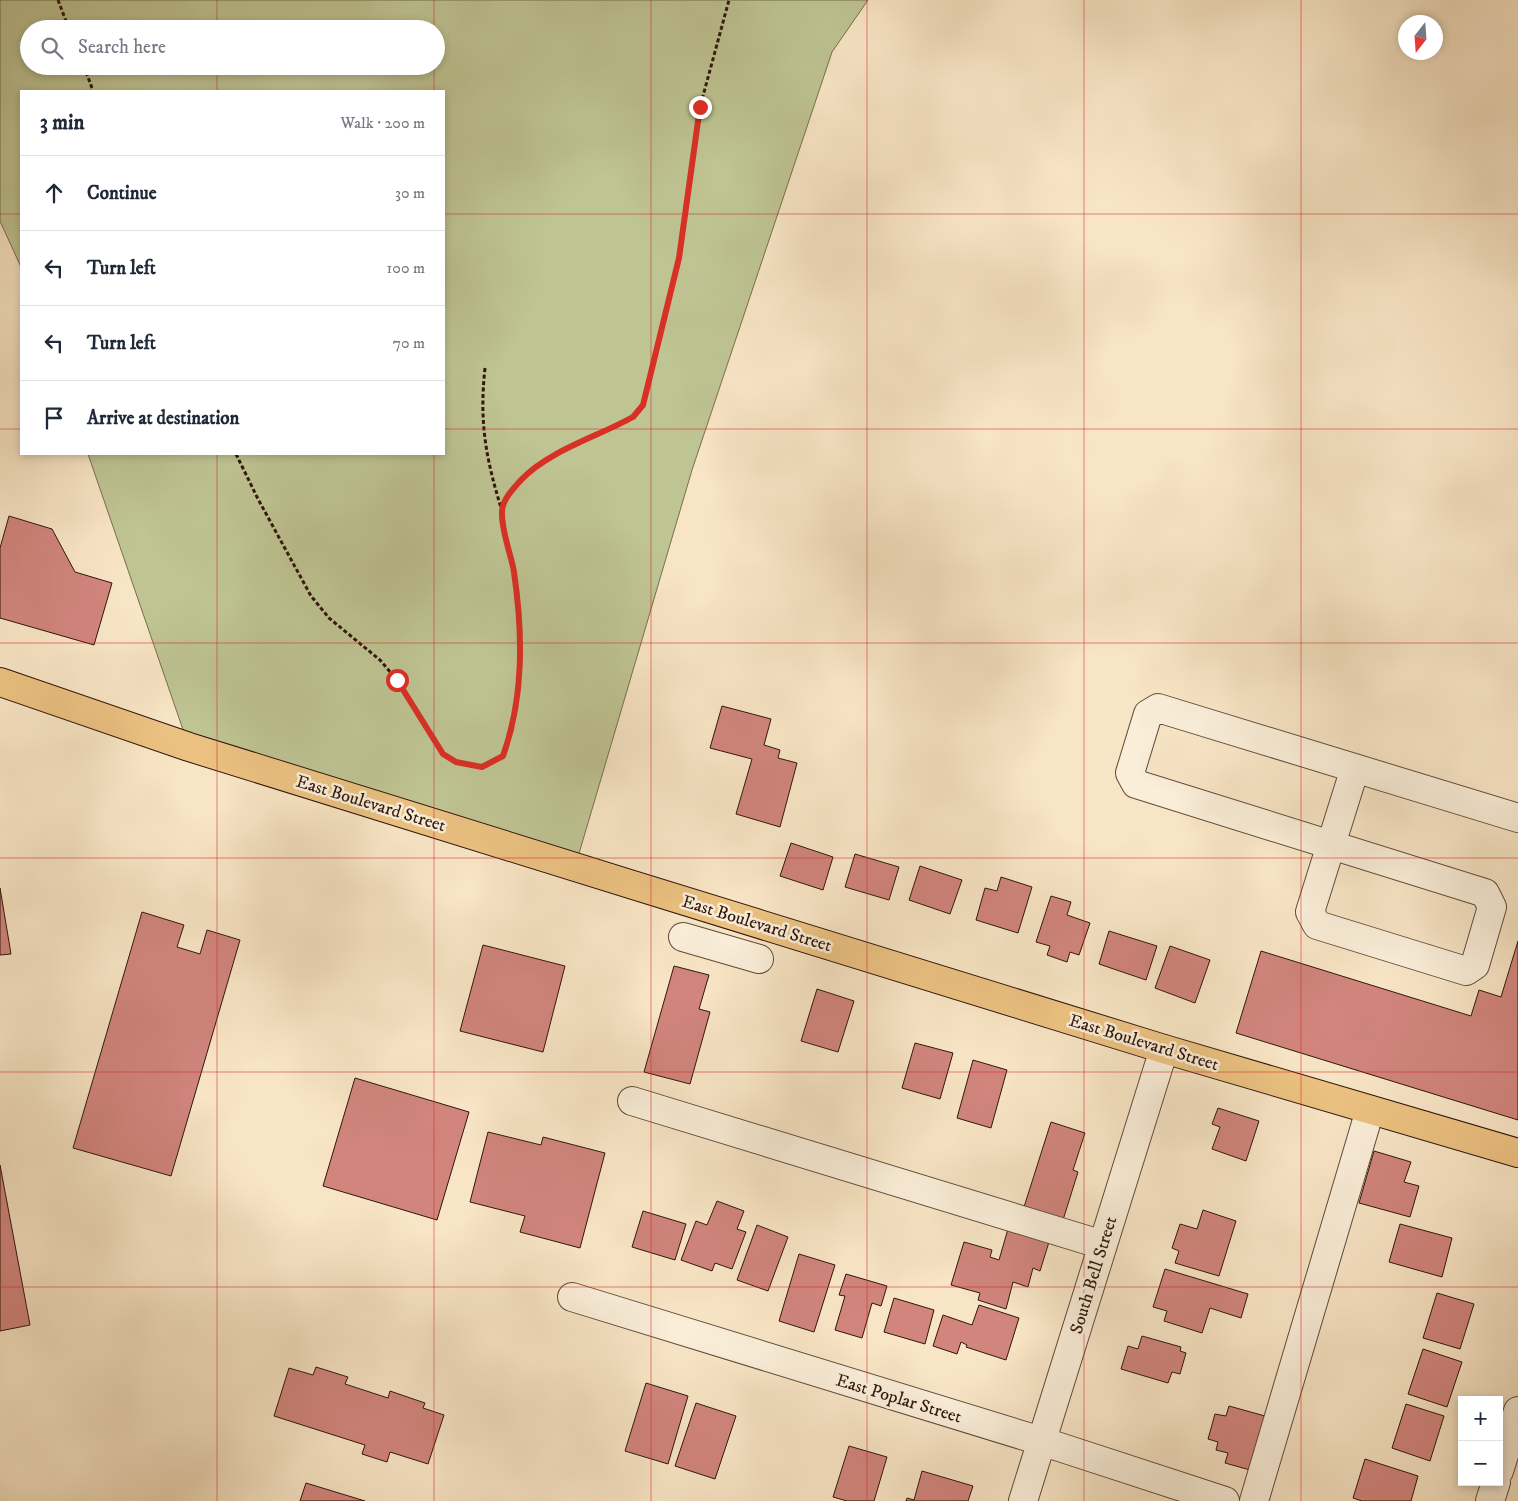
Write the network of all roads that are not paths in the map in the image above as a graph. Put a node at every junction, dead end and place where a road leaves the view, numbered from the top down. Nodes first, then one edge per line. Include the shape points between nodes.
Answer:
1 (0, 682) edge
2 (1355, 768) junction
3 (1518, 818) edge
4 (1330, 845) junction
5 (683, 937) dead end
6 (759, 960) dead end
7 (1164, 1049) junction
8 (632, 1101) dead end
9 (1370, 1110) junction
10 (1518, 1153) edge
11 (1102, 1244) junction
12 (572, 1297) dead end
13 (1518, 1410) edge
14 (1040, 1441) junction
15 (1503, 1458) edge
16 (1495, 1486) edge
17 (1023, 1501) edge
18 (1225, 1501) edge
19 (1254, 1501) edge
20 (1490, 1501) edge

1 - 7 main road, East Boulevard Street via 189,747
2 - 3 street
2 - 4 street
2 - 4 street via 1158,708 1148,714 1130,773 1136,784
4 - 4 street via 1485,893 1492,907 1475,965 1466,971 1316,925 1310,912
5 - 6 street
7 - 9 main road, East Boulevard Street
7 - 11 street, South Bell Street
8 - 11 street
9 - 10 main road, East Boulevard Street
9 - 19 street
11 - 14 street, South Bell Street
12 - 14 street, East Poplar Street
13 - 15 street
14 - 17 street, South Bell Street
14 - 18 street, East Poplar Street
16 - 20 street

